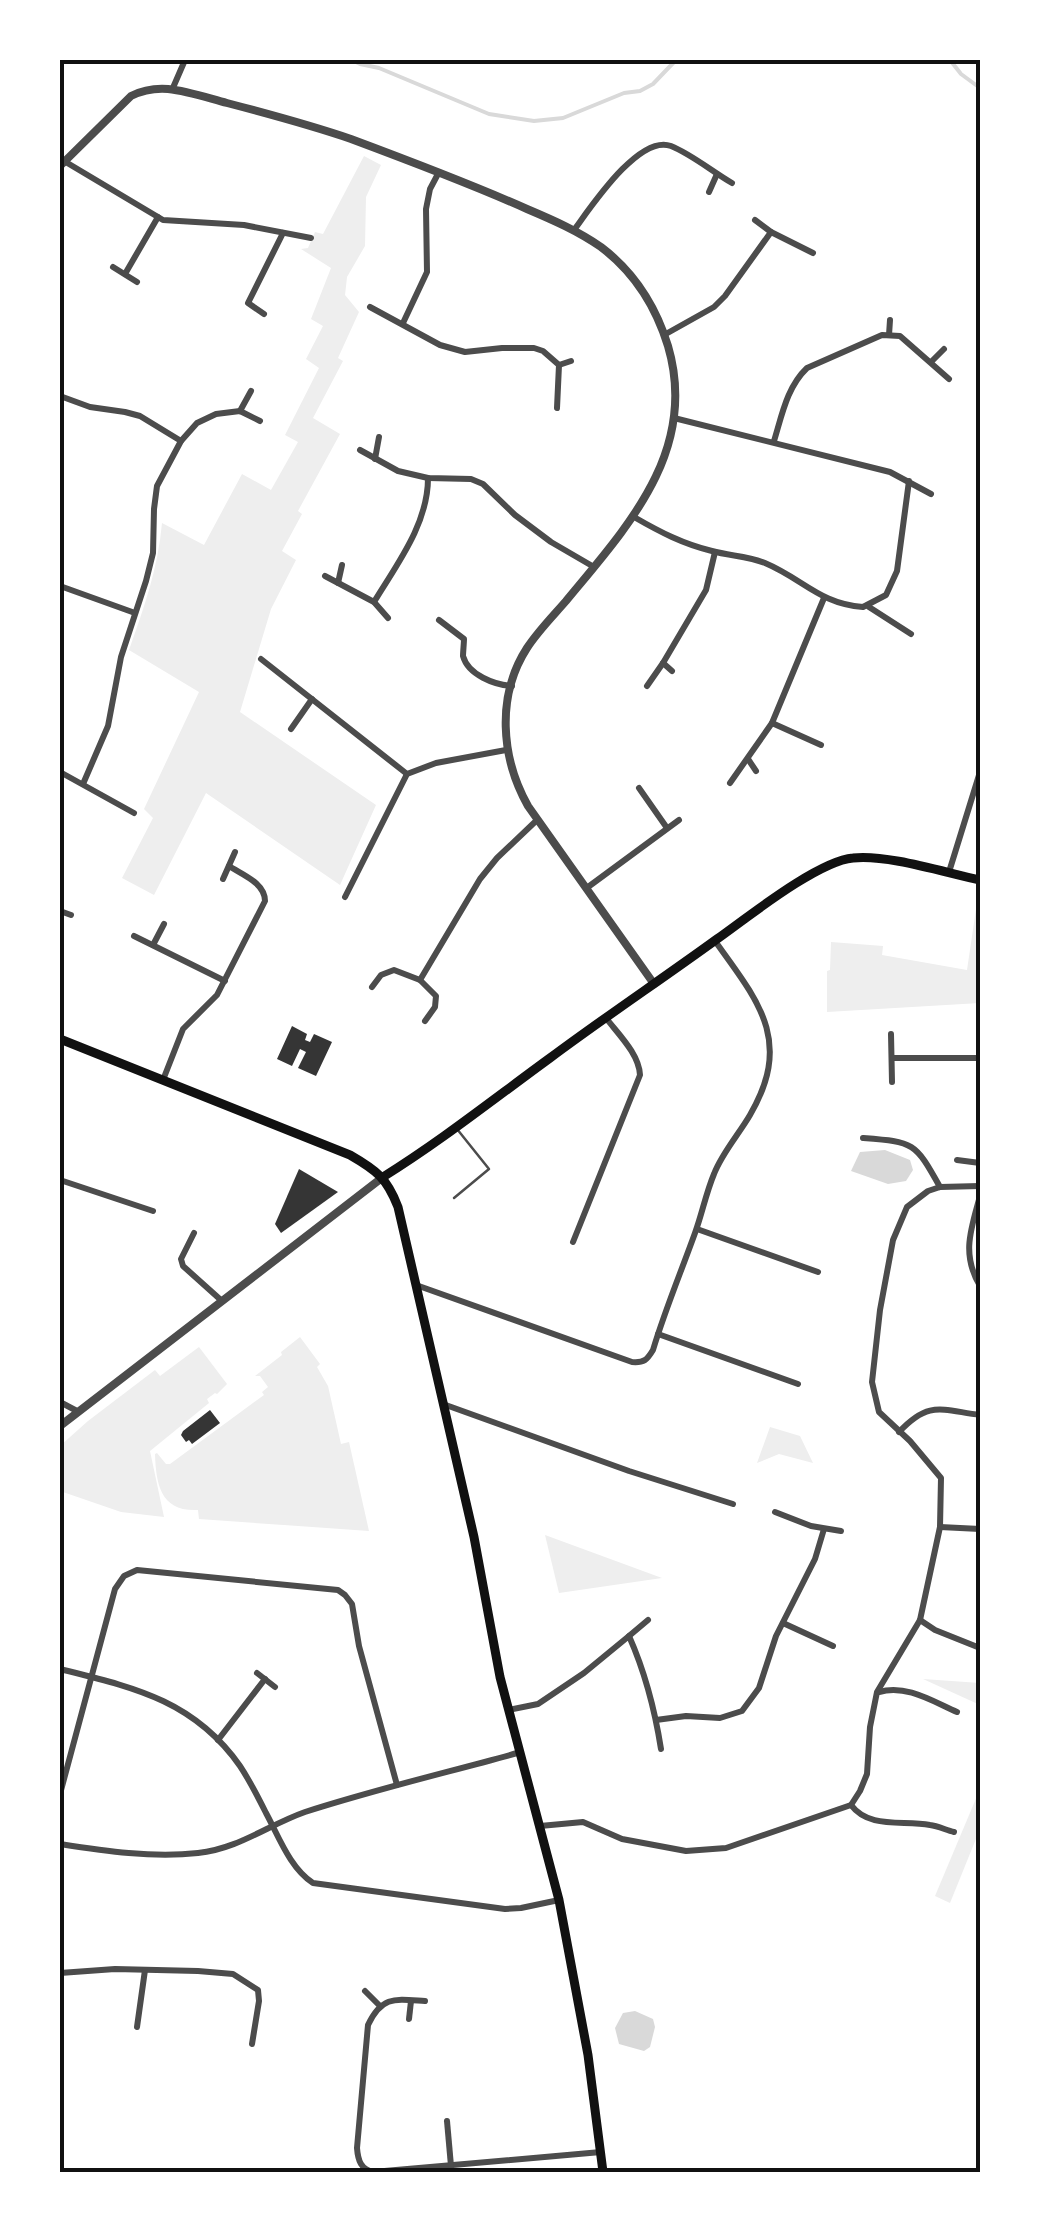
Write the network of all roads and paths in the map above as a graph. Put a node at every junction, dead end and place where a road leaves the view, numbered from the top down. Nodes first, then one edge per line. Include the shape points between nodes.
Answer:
1 (185, 60) edge
2 (172, 90) junction
3 (62, 164) edge
4 (438, 172) junction
5 (717, 174) junction
6 (732, 183) dead end
7 (709, 192) dead end
8 (158, 217) junction
9 (754, 220) dead end
10 (574, 230) junction
11 (771, 232) junction
12 (283, 233) junction
13 (310, 238) dead end
14 (813, 252) dead end
15 (113, 267) dead end
16 (125, 274) junction
17 (138, 282) dead end
18 (370, 307) dead end
19 (264, 314) dead end
20 (890, 320) dead end
21 (403, 323) junction
22 (664, 335) junction
23 (890, 336) junction
24 (944, 349) dead end
25 (571, 361) dead end
26 (931, 362) junction
27 (559, 365) junction
28 (949, 380) dead end
29 (251, 391) dead end
30 (60, 396) edge
31 (557, 408) dead end
32 (240, 411) junction
33 (674, 418) junction
34 (260, 421) dead end
35 (379, 437) dead end
36 (181, 441) junction
37 (774, 441) junction
38 (360, 450) dead end
39 (375, 460) junction
40 (428, 478) junction
41 (909, 481) junction
42 (932, 494) dead end
43 (634, 516) junction
44 (715, 552) junction
45 (342, 566) dead end
46 (594, 567) junction
47 (326, 576) dead end
48 (338, 583) junction
49 (60, 586) edge
50 (824, 598) junction
51 (374, 602) junction
52 (868, 606) junction
53 (135, 613) junction
54 (388, 618) dead end
55 (440, 620) dead end
56 (911, 634) dead end
57 (261, 660) dead end
58 (663, 664) junction
59 (672, 671) dead end
60 (512, 686) junction
61 (646, 686) dead end
62 (312, 700) junction
63 (772, 723) junction
64 (292, 728) dead end
65 (821, 744) dead end
66 (506, 750) junction
67 (748, 759) junction
68 (756, 771) dead end
69 (60, 772) edge
70 (980, 772) edge
71 (407, 774) junction
72 (83, 784) junction
73 (730, 784) dead end
74 (639, 788) dead end
75 (134, 813) dead end
76 (537, 820) junction
77 (678, 820) dead end
78 (667, 828) junction
79 (235, 852) dead end
80 (229, 866) junction
81 (949, 874) junction
82 (223, 879) dead end
83 (980, 880) edge
84 (588, 887) junction
85 (346, 896) dead end
86 (60, 911) edge
87 (71, 916) dead end
88 (164, 924) dead end
89 (134, 936) dead end
90 (715, 941) junction
91 (153, 945) junction
92 (420, 980) junction
93 (225, 981) junction
94 (654, 984) junction
95 (372, 987) dead end
96 (606, 1018) junction
97 (425, 1021) dead end
98 (891, 1034) dead end
99 (60, 1039) edge
100 (893, 1058) junction
101 (980, 1058) edge
102 (164, 1080) junction
103 (892, 1082) dead end
104 (456, 1128) junction
105 (863, 1138) dead end
106 (957, 1160) dead end
107 (980, 1163) edge
108 (383, 1178) junction
109 (60, 1180) edge
110 (980, 1186) edge
111 (940, 1187) junction
112 (980, 1196) edge
113 (454, 1198) dead end
114 (152, 1211) dead end
115 (697, 1228) junction
116 (194, 1233) dead end
117 (574, 1242) dead end
118 (818, 1272) dead end
119 (415, 1284) junction
120 (980, 1286) edge
121 (222, 1301) junction
122 (658, 1334) junction
123 (798, 1384) dead end
124 (60, 1402) edge
125 (444, 1404) junction
126 (77, 1411) junction
127 (980, 1415) edge
128 (60, 1426) edge
129 (899, 1432) junction
130 (733, 1504) dead end
131 (775, 1512) dead end
132 (940, 1527) junction
133 (980, 1528) edge
134 (824, 1529) junction
135 (841, 1532) dead end
136 (648, 1620) dead end
137 (920, 1620) junction
138 (784, 1623) junction
139 (628, 1636) junction
140 (833, 1646) dead end
141 (980, 1648) edge
142 (60, 1669) edge
143 (256, 1673) dead end
144 (92, 1677) junction
145 (264, 1679) junction
146 (275, 1687) dead end
147 (878, 1692) junction
148 (508, 1710) junction
149 (956, 1712) dead end
150 (656, 1720) junction
151 (218, 1740) junction
152 (662, 1750) dead end
153 (520, 1752) junction
154 (397, 1786) junction
155 (60, 1794) edge
156 (850, 1805) junction
157 (273, 1826) junction
158 (540, 1826) junction
159 (954, 1832) dead end
160 (60, 1844) edge
161 (560, 1900) junction
162 (145, 1970) junction
163 (60, 1972) edge
164 (365, 1991) dead end
165 (412, 2000) junction
166 (425, 2001) dead end
167 (380, 2006) junction
168 (410, 2019) dead end
169 (137, 2026) dead end
170 (252, 2044) dead end
171 (447, 2121) dead end
172 (601, 2152) junction
173 (451, 2166) junction
174 (604, 2172) edge

1 - 2 street
2 - 3 street via 131,96
2 - 4 street via 300,122
3 - 8 street
4 - 10 street
4 - 21 street via 426,209 427,272
5 - 6 street
5 - 7 street
5 - 10 street via 668,144 652,145 625,166
8 - 12 street
8 - 16 street
9 - 11 street
10 - 22 street via 633,277
11 - 14 street
11 - 22 street via 726,296
12 - 13 street
12 - 19 street via 248,303
15 - 16 street
16 - 17 street
18 - 21 street
20 - 23 street
21 - 27 street via 465,352 534,348
22 - 33 street
23 - 26 street via 900,336
23 - 37 street via 808,368 790,388
24 - 26 street
25 - 27 street
26 - 28 street
27 - 31 street
29 - 32 street
30 - 36 street via 140,416
32 - 34 street
32 - 36 street via 197,423
33 - 37 street
33 - 43 street via 666,456
35 - 39 street
36 - 53 street via 157,486 154,553
37 - 41 street
38 - 39 street
39 - 40 street
40 - 46 street via 482,484 551,542
40 - 51 street via 412,539
41 - 42 street
41 - 52 street via 898,572 886,595
43 - 44 street via 670,538
43 - 46 street
44 - 50 street via 763,562
44 - 58 street via 706,590
45 - 48 street
46 - 60 street via 526,650
47 - 48 street
48 - 51 street
49 - 53 street
50 - 52 street
50 - 63 street
51 - 54 street
52 - 56 street
53 - 72 street via 108,726
55 - 60 street via 464,639 468,666 497,685
57 - 62 street
58 - 59 street
58 - 61 street
60 - 66 street
62 - 64 street
62 - 71 street
63 - 65 street
63 - 67 street
66 - 71 street
66 - 76 street via 518,790
67 - 68 street
67 - 73 street
69 - 72 street
70 - 81 street
71 - 85 street
72 - 75 street
74 - 78 street
76 - 84 street
76 - 92 street via 480,880
77 - 78 street
78 - 84 street
79 - 80 street
80 - 82 street
80 - 93 street via 265,894
81 - 83 main road
81 - 90 main road via 904,863 842,860
84 - 94 street
86 - 87 street
88 - 91 street
89 - 91 street
90 - 94 main road
90 - 115 street via 766,1024 771,1064 757,1103 715,1171
91 - 93 street
92 - 95 street via 394,970
92 - 97 street via 436,996
93 - 102 street via 183,1029
94 - 96 main road
96 - 104 main road
96 - 117 street via 635,1056 640,1075
98 - 100 street
99 - 102 main road
100 - 101 street
100 - 103 street
102 - 108 main road via 350,1155
104 - 108 main road
104 - 113 lane via 488,1168
105 - 111 street via 903,1141 924,1158
106 - 107 street
108 - 119 main road via 398,1207
108 - 121 street
109 - 114 street
110 - 111 street
111 - 129 street via 907,1207 893,1240 880,1310 872,1382 879,1412
112 - 120 street via 968,1254
115 - 118 street
115 - 122 street
116 - 121 street via 183,1266
119 - 122 street via 632,1362 648,1359
119 - 125 main road
121 - 126 street
122 - 123 street
124 - 126 street
125 - 130 street
125 - 148 main road
126 - 128 street
127 - 129 street via 928,1408
129 - 132 street via 940,1478
131 - 134 street
132 - 133 street
132 - 137 street
134 - 135 street
134 - 138 street
136 - 139 street
137 - 141 street
137 - 147 street
138 - 140 street
138 - 150 street via 759,1688 742,1711
139 - 148 street via 538,1704
139 - 150 street
142 - 144 street
143 - 145 street
144 - 151 street via 160,1698
144 - 154 street via 115,1589 130,1572 338,1590 352,1604
144 - 155 street
145 - 146 street
145 - 151 street
147 - 149 street via 914,1692
147 - 156 street via 867,1774
148 - 153 main road
150 - 152 street
151 - 157 street via 242,1768
153 - 154 street
153 - 158 main road
154 - 157 street
156 - 158 street via 706,1850 622,1839 583,1822
156 - 159 street via 859,1816
157 - 160 street via 200,1853
157 - 161 street via 297,1869 313,1883 505,1909
158 - 161 main road
161 - 172 main road
162 - 163 street
162 - 169 street
162 - 170 street via 232,1974 254,1986 259,1995
164 - 167 street
165 - 166 street
165 - 167 street
165 - 168 street
167 - 173 street via 368,2025 360,2164 373,2172
171 - 173 street
172 - 173 street
172 - 174 main road

